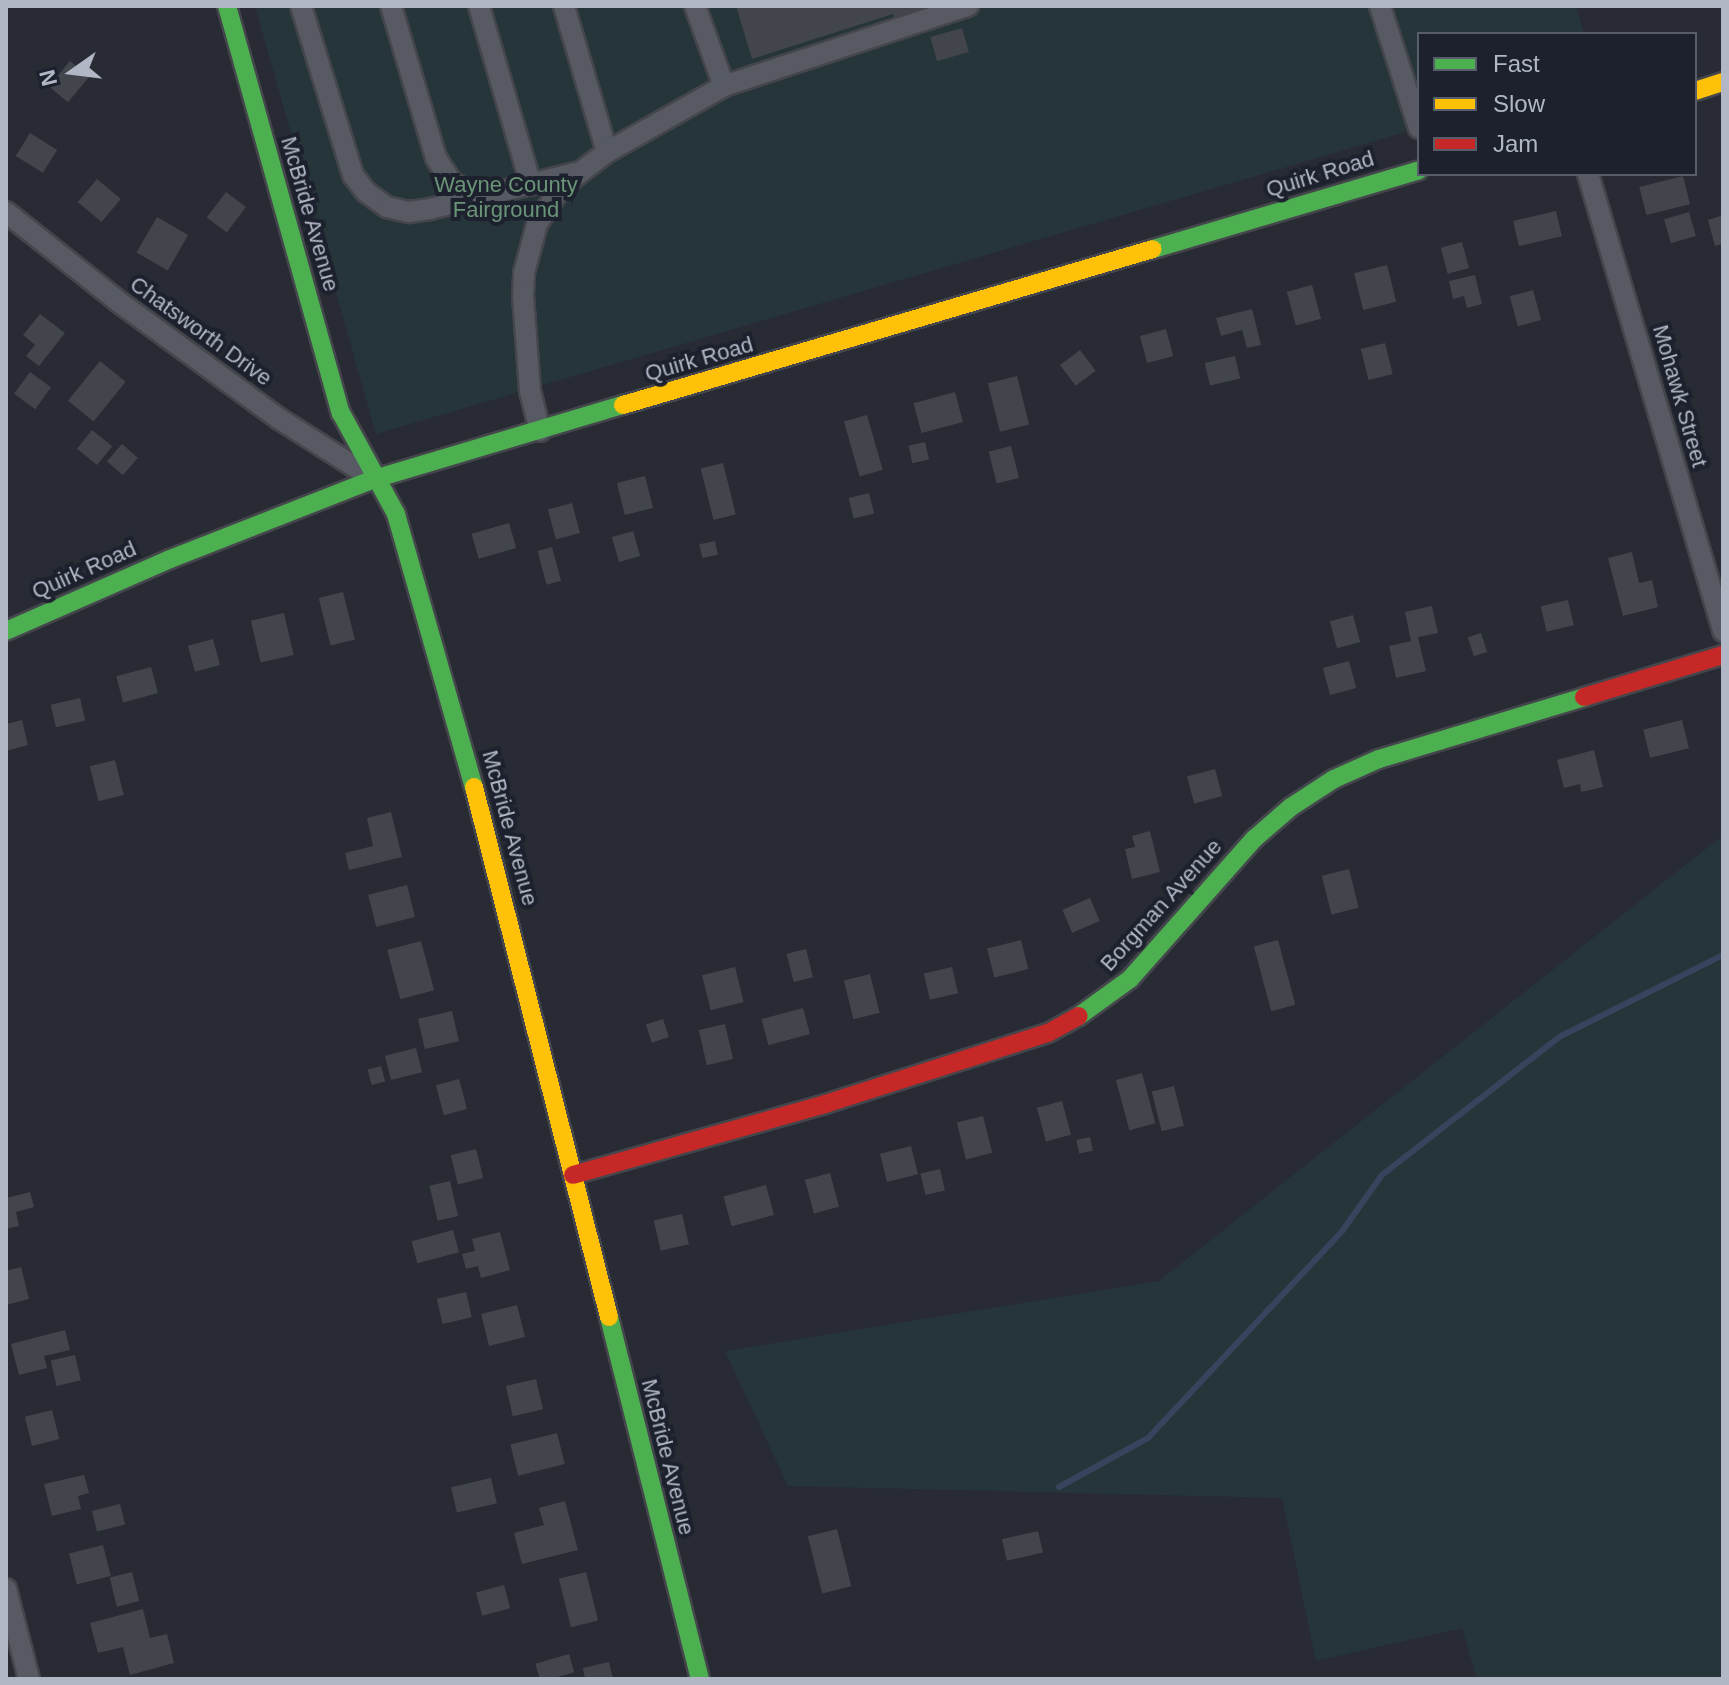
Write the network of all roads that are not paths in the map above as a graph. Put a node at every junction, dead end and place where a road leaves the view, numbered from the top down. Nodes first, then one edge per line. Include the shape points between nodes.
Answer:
1 (227, 6) edge
2 (301, 6) edge
3 (391, 6) edge
4 (479, 6) edge
5 (564, 6) edge
6 (695, 6) edge
7 (968, 6) edge
8 (1380, 6) edge
9 (1723, 82) edge
10 (724, 86) junction
11 (1697, 90) edge
12 (1417, 122) edge
13 (607, 152) junction
14 (1417, 171) edge
15 (575, 173) junction
16 (1589, 176) edge
17 (531, 185) junction
18 (480, 197) junction
19 (6, 212) edge
20 (540, 431) junction
21 (374, 479) junction
22 (6, 631) edge
23 (1723, 631) edge
24 (1723, 655) edge
25 (573, 1175) junction
26 (6, 1589) edge
27 (29, 1679) edge
28 (700, 1679) edge

1 - 21 street, McBride Avenue via 341,413
2 - 18 street via 340,141 366,192 387,207 409,212
3 - 18 street via 436,158 452,183
4 - 17 street
5 - 13 street
6 - 10 street
7 - 10 street
8 - 12 street
9 - 11 street
10 - 13 street
13 - 15 street
14 - 20 street, Quirk Road
15 - 17 street
15 - 20 street via 545,207 524,273 530,391
16 - 23 street, Mohawk Street
17 - 18 street
19 - 21 street, Chatsworth Drive via 278,418
20 - 21 street, Quirk Road
21 - 22 street, Quirk Road
21 - 25 street, McBride Avenue via 396,514
24 - 25 street, Borgman Avenue via 1379,759 1334,779 1254,839 1130,979 1048,1033 825,1104
25 - 28 street, McBride Avenue
26 - 27 street

